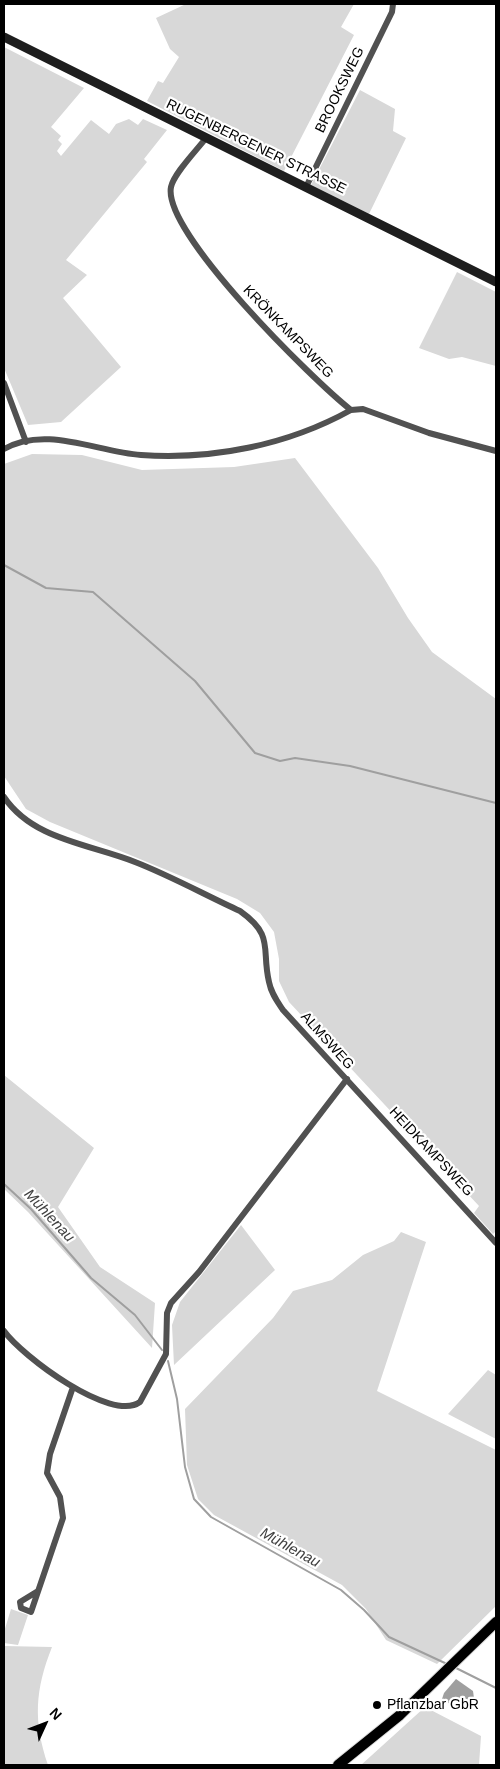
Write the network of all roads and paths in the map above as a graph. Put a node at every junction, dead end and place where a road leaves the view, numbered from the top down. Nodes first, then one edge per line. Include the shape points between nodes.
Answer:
1 (393, 4) edge
2 (4, 37) edge
3 (206, 138) junction
4 (306, 187) junction
5 (496, 282) edge
6 (4, 383) edge
7 (351, 410) junction
8 (26, 442) junction
9 (4, 449) edge
10 (496, 451) edge
11 (4, 797) edge
12 (347, 1079) junction
13 (496, 1243) edge
14 (5, 1335) edge
15 (73, 1387) junction
16 (38, 1591) dead end
17 (496, 1622) edge
18 (338, 1765) edge

1 - 4 street, BROOKSWEG via 392,12
2 - 3 main road, RUGENBERGENER STRASSE
3 - 4 main road, RUGENBERGENER STRASSE
3 - 7 street, KRÖNKAMPSWEG via 171,186 171,200 177,216 227,285 318,382
4 - 5 main road, RUGENBERGENER STRASSE
6 - 8 street
7 - 8 street via 301,432 236,451 183,456 139,455 68,441 40,439
7 - 10 street via 363,409 428,434
8 - 9 street via 15,442
11 - 12 street, ALMSWEG via 25,821 44,832 135,862 240,911 252,920 267,946 273,996
12 - 13 street, HEIDKAMPSWEG
12 - 15 street, ALMSWEG via 199,1272 171,1303 167,1313 166,1354 140,1402 128,1407 110,1403
14 - 15 street
15 - 16 street via 50,1454 47,1473 60,1497 63,1518
17 - 18 main road via 400,1715

